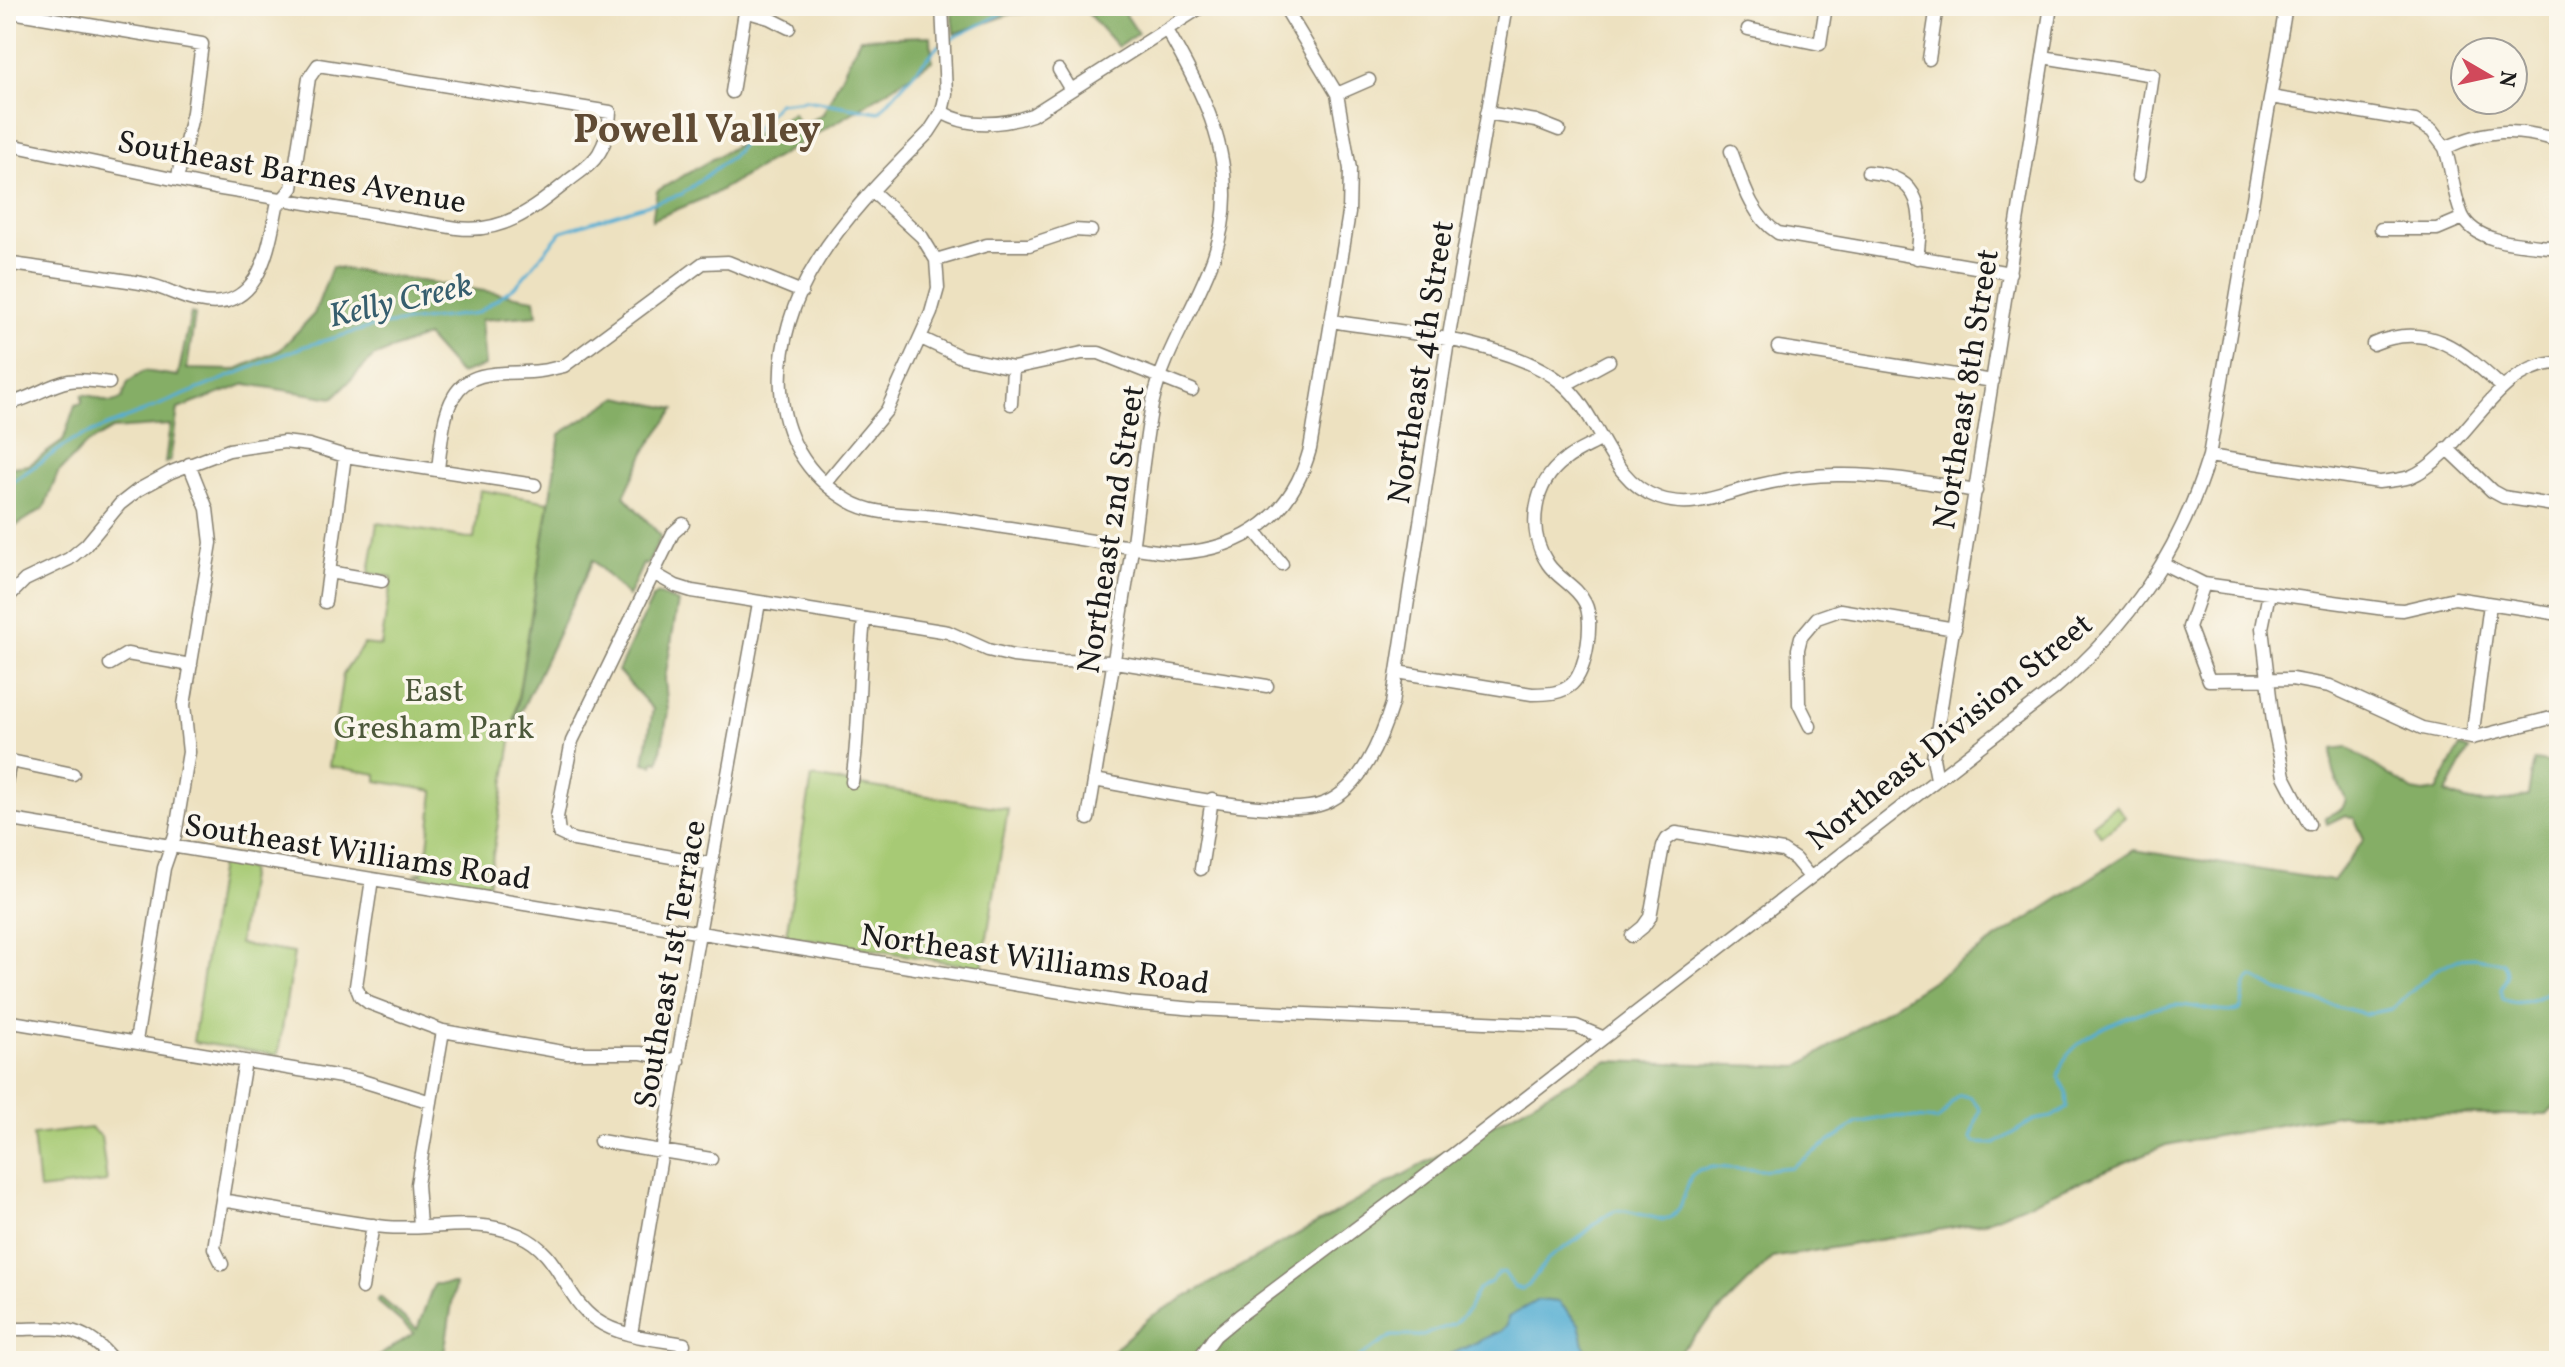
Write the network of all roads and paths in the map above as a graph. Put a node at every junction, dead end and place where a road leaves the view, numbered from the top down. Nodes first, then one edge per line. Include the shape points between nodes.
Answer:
1 (942, 6) edge
2 (1284, 6) edge
3 (1506, 6) edge
4 (1826, 6) edge
5 (1937, 6) edge
6 (2051, 6) edge
7 (2286, 6) edge
8 (1201, 7) edge
9 (745, 9) edge
10 (6, 11) edge
11 (89, 25) junction
12 (789, 28) dead end
13 (1748, 29) dead end
14 (1167, 30) junction
15 (86, 39) dead end
16 (2043, 57) junction
17 (1929, 59) dead end
18 (1059, 70) dead end
19 (1369, 80) dead end
20 (1071, 90) junction
21 (732, 92) dead end
22 (1337, 94) junction
23 (2271, 97) junction
24 (942, 112) junction
25 (1487, 113) junction
26 (1559, 130) dead end
27 (2559, 141) edge
28 (6, 144) edge
29 (2445, 148) junction
30 (1731, 151) dead end
31 (1868, 172) dead end
32 (2138, 176) dead end
33 (177, 180) junction
34 (873, 192) junction
35 (282, 200) junction
36 (2463, 218) junction
37 (2381, 229) dead end
38 (1091, 231) dead end
39 (2559, 248) edge
40 (1917, 258) junction
41 (936, 260) junction
42 (6, 263) edge
43 (2010, 273) junction
44 (802, 292) junction
45 (1331, 321) junction
46 (921, 338) junction
47 (1448, 341) junction
48 (2373, 344) dead end
49 (1778, 347) dead end
50 (1609, 361) dead end
51 (2559, 363) edge
52 (1013, 368) junction
53 (1160, 378) junction
54 (67, 381) junction
55 (1993, 381) junction
56 (109, 383) dead end
57 (1565, 385) junction
58 (779, 388) junction
59 (2503, 388) junction
60 (765, 390) dead end
61 (1192, 390) dead end
62 (70, 397) dead end
63 (6, 404) edge
64 (1011, 404) dead end
65 (1602, 439) junction
66 (2447, 448) junction
67 (345, 456) junction
68 (2209, 456) junction
69 (189, 464) junction
70 (438, 469) junction
71 (826, 483) junction
72 (535, 485) dead end
73 (1976, 491) junction
74 (2559, 506) edge
75 (683, 524) dead end
76 (1255, 531) junction
77 (1132, 547) junction
78 (1282, 564) dead end
79 (2164, 564) junction
80 (329, 572) junction
81 (653, 573) junction
82 (382, 581) dead end
83 (2204, 584) junction
84 (2269, 593) junction
85 (6, 599) edge
86 (325, 602) dead end
87 (759, 603) junction
88 (2490, 604) junction
89 (2559, 614) edge
90 (864, 620) junction
91 (1955, 629) junction
92 (1115, 662) junction
93 (110, 664) dead end
94 (191, 665) junction
95 (1397, 672) junction
96 (2266, 678) junction
97 (1267, 686) dead end
98 (2559, 716) edge
99 (1810, 726) dead end
100 (2472, 738) junction
101 (8, 760) edge
102 (73, 774) dead end
103 (1937, 779) junction
104 (1094, 780) junction
105 (6, 782) edge
106 (852, 782) dead end
107 (1212, 799) junction
108 (6, 819) edge
109 (1088, 819) dead end
110 (2309, 824) dead end
111 (171, 846) junction
112 (712, 864) junction
113 (1201, 869) dead end
114 (1810, 877) junction
115 (372, 879) junction
116 (701, 933) junction
117 (1632, 936) dead end
118 (6, 1021) edge
119 (443, 1031) junction
120 (1602, 1037) junction
121 (136, 1041) junction
122 (245, 1061) junction
123 (678, 1061) junction
124 (431, 1102) junction
125 (600, 1141) dead end
126 (663, 1151) junction
127 (711, 1159) dead end
128 (222, 1200) junction
129 (373, 1225) junction
130 (420, 1226) junction
131 (222, 1264) dead end
132 (362, 1288) dead end
133 (6, 1329) edge
134 (631, 1334) junction
135 (684, 1344) dead end
136 (113, 1361) edge
137 (1197, 1361) edge

1 - 24 street
2 - 22 street
3 - 25 street, Northeast 4th Street
4 - 13 street via 1820,44
5 - 17 street
6 - 16 street, Northeast 8th Street
7 - 23 street, Northeast Division Street
8 - 14 street
9 - 12 street
9 - 21 street
10 - 11 street
11 - 15 street
11 - 33 street via 202,44
14 - 20 street
14 - 53 street, Northeast 2nd Street via 1211,116 1221,149 1225,194 1215,255
16 - 32 street via 2153,75
16 - 43 street, Northeast 8th Street
18 - 20 street
19 - 22 street
20 - 24 street via 1042,110 1009,122 965,121
22 - 45 street via 1350,184
23 - 29 street via 2415,121
23 - 68 street, Northeast Division Street
24 - 34 street
25 - 26 street
25 - 47 street, Northeast 4th Street
27 - 29 street via 2491,131
28 - 33 street, Southeast Barnes Avenue
29 - 36 street
30 - 40 street via 1754,208 1778,233
31 - 40 street via 1887,173 1915,197 1921,223
33 - 35 street, Southeast Barnes Avenue
34 - 41 street via 922,237
34 - 44 street via 834,235
35 - 35 street, Southeast Barnes Avenue via 469,229 494,227 528,212 594,161 606,140 610,112 318,65 309,78 292,188
35 - 42 street via 260,274 233,298 204,302 160,286
36 - 37 street via 2437,229
36 - 39 street via 2494,239
38 - 41 street via 1074,230 1019,246 987,245
40 - 43 street
41 - 46 street via 938,288
43 - 55 street, Northeast 8th Street
44 - 58 street via 787,334
44 - 70 street via 728,262 703,263 564,366 469,380 454,396
45 - 47 street
45 - 76 street via 1307,461 1284,504
46 - 52 street via 961,357
46 - 71 street via 887,410
47 - 57 street via 1504,353
47 - 95 street, Northeast 4th Street
48 - 59 street via 2409,336 2438,341 2464,353
49 - 55 street
50 - 57 street
51 - 59 street via 2529,369
52 - 53 street via 1099,353
52 - 64 street
53 - 61 street
53 - 77 street, Northeast 2nd Street
54 - 56 street
54 - 62 street
54 - 63 street
55 - 73 street, Northeast 8th Street
57 - 65 street
58 - 60 street
58 - 71 street via 793,441
59 - 66 street
65 - 73 street via 1620,471 1637,487 1680,503 1838,475 1892,477
65 - 95 street via 1557,466 1535,508 1542,555 1588,608 1590,630 1574,683 1550,694 1532,694
66 - 68 street via 2412,476 2379,482
66 - 74 street via 2503,497
67 - 69 street via 284,442 229,450
67 - 70 street
67 - 80 street
68 - 79 street, Northeast Division Street
69 - 85 street via 138,490 86,545 25,580
69 - 94 street via 211,532
70 - 72 street
71 - 77 street via 850,502 880,512
73 - 91 street, Northeast 8th Street
75 - 81 street
76 - 77 street via 1190,552
76 - 78 street
77 - 92 street, Northeast 2nd Street
79 - 83 street
79 - 103 street, Northeast Division Street via 2090,657
80 - 82 street
80 - 86 street
81 - 87 street via 692,591
81 - 112 street via 572,741 557,817 559,833
83 - 84 street
83 - 96 street via 2189,627 2209,680
84 - 88 street via 2385,609 2455,598
84 - 96 street via 2262,628
87 - 90 street
87 - 112 street, Southeast 1st Terrace
88 - 89 street
88 - 100 street
90 - 92 street via 948,632 1013,656
90 - 106 street
91 - 99 street via 1840,610 1817,618 1798,649 1799,704
91 - 103 street, Northeast 8th Street via 1933,758
92 - 97 street
92 - 104 street, Northeast 2nd Street
93 - 94 street via 127,654
94 - 111 street via 184,705 189,752
95 - 107 street, Northeast 4th Street via 1385,726 1358,775 1337,796 1290,809
96 - 100 street via 2330,686 2422,728
96 - 110 street via 2284,776
98 - 100 street
101 - 102 street
101 - 105 street
103 - 114 street, Northeast Division Street
104 - 107 street, Northeast 4th Street
104 - 109 street, Northeast 2nd Street
107 - 113 street
108 - 111 street, Southeast Williams Road
111 - 115 street, Southeast Williams Road
111 - 121 street
112 - 116 street, Southeast 1st Terrace
114 - 117 street via 1783,851 1676,833 1663,846 1650,917
114 - 120 street, Northeast Division Street
115 - 116 street, Southeast Williams Road
115 - 119 street via 357,975 360,996
116 - 120 street, Northeast Williams Road via 1153,1006 1576,1026
116 - 123 street, Southeast 1st Terrace
118 - 121 street
119 - 123 street via 568,1053 641,1053
119 - 124 street
120 - 137 street, Northeast Division Street via 1223,1330
121 - 122 street
122 - 124 street via 359,1080
122 - 128 street
123 - 126 street, Southeast 1st Terrace
124 - 130 street via 417,1184
125 - 126 street
126 - 127 street
126 - 134 street, Southeast 1st Terrace
128 - 129 street
128 - 131 street via 214,1248
129 - 130 street
129 - 132 street
130 - 134 street via 461,1223 520,1235 557,1266 579,1305 597,1321
133 - 136 street via 71,1330 99,1345
134 - 135 street

